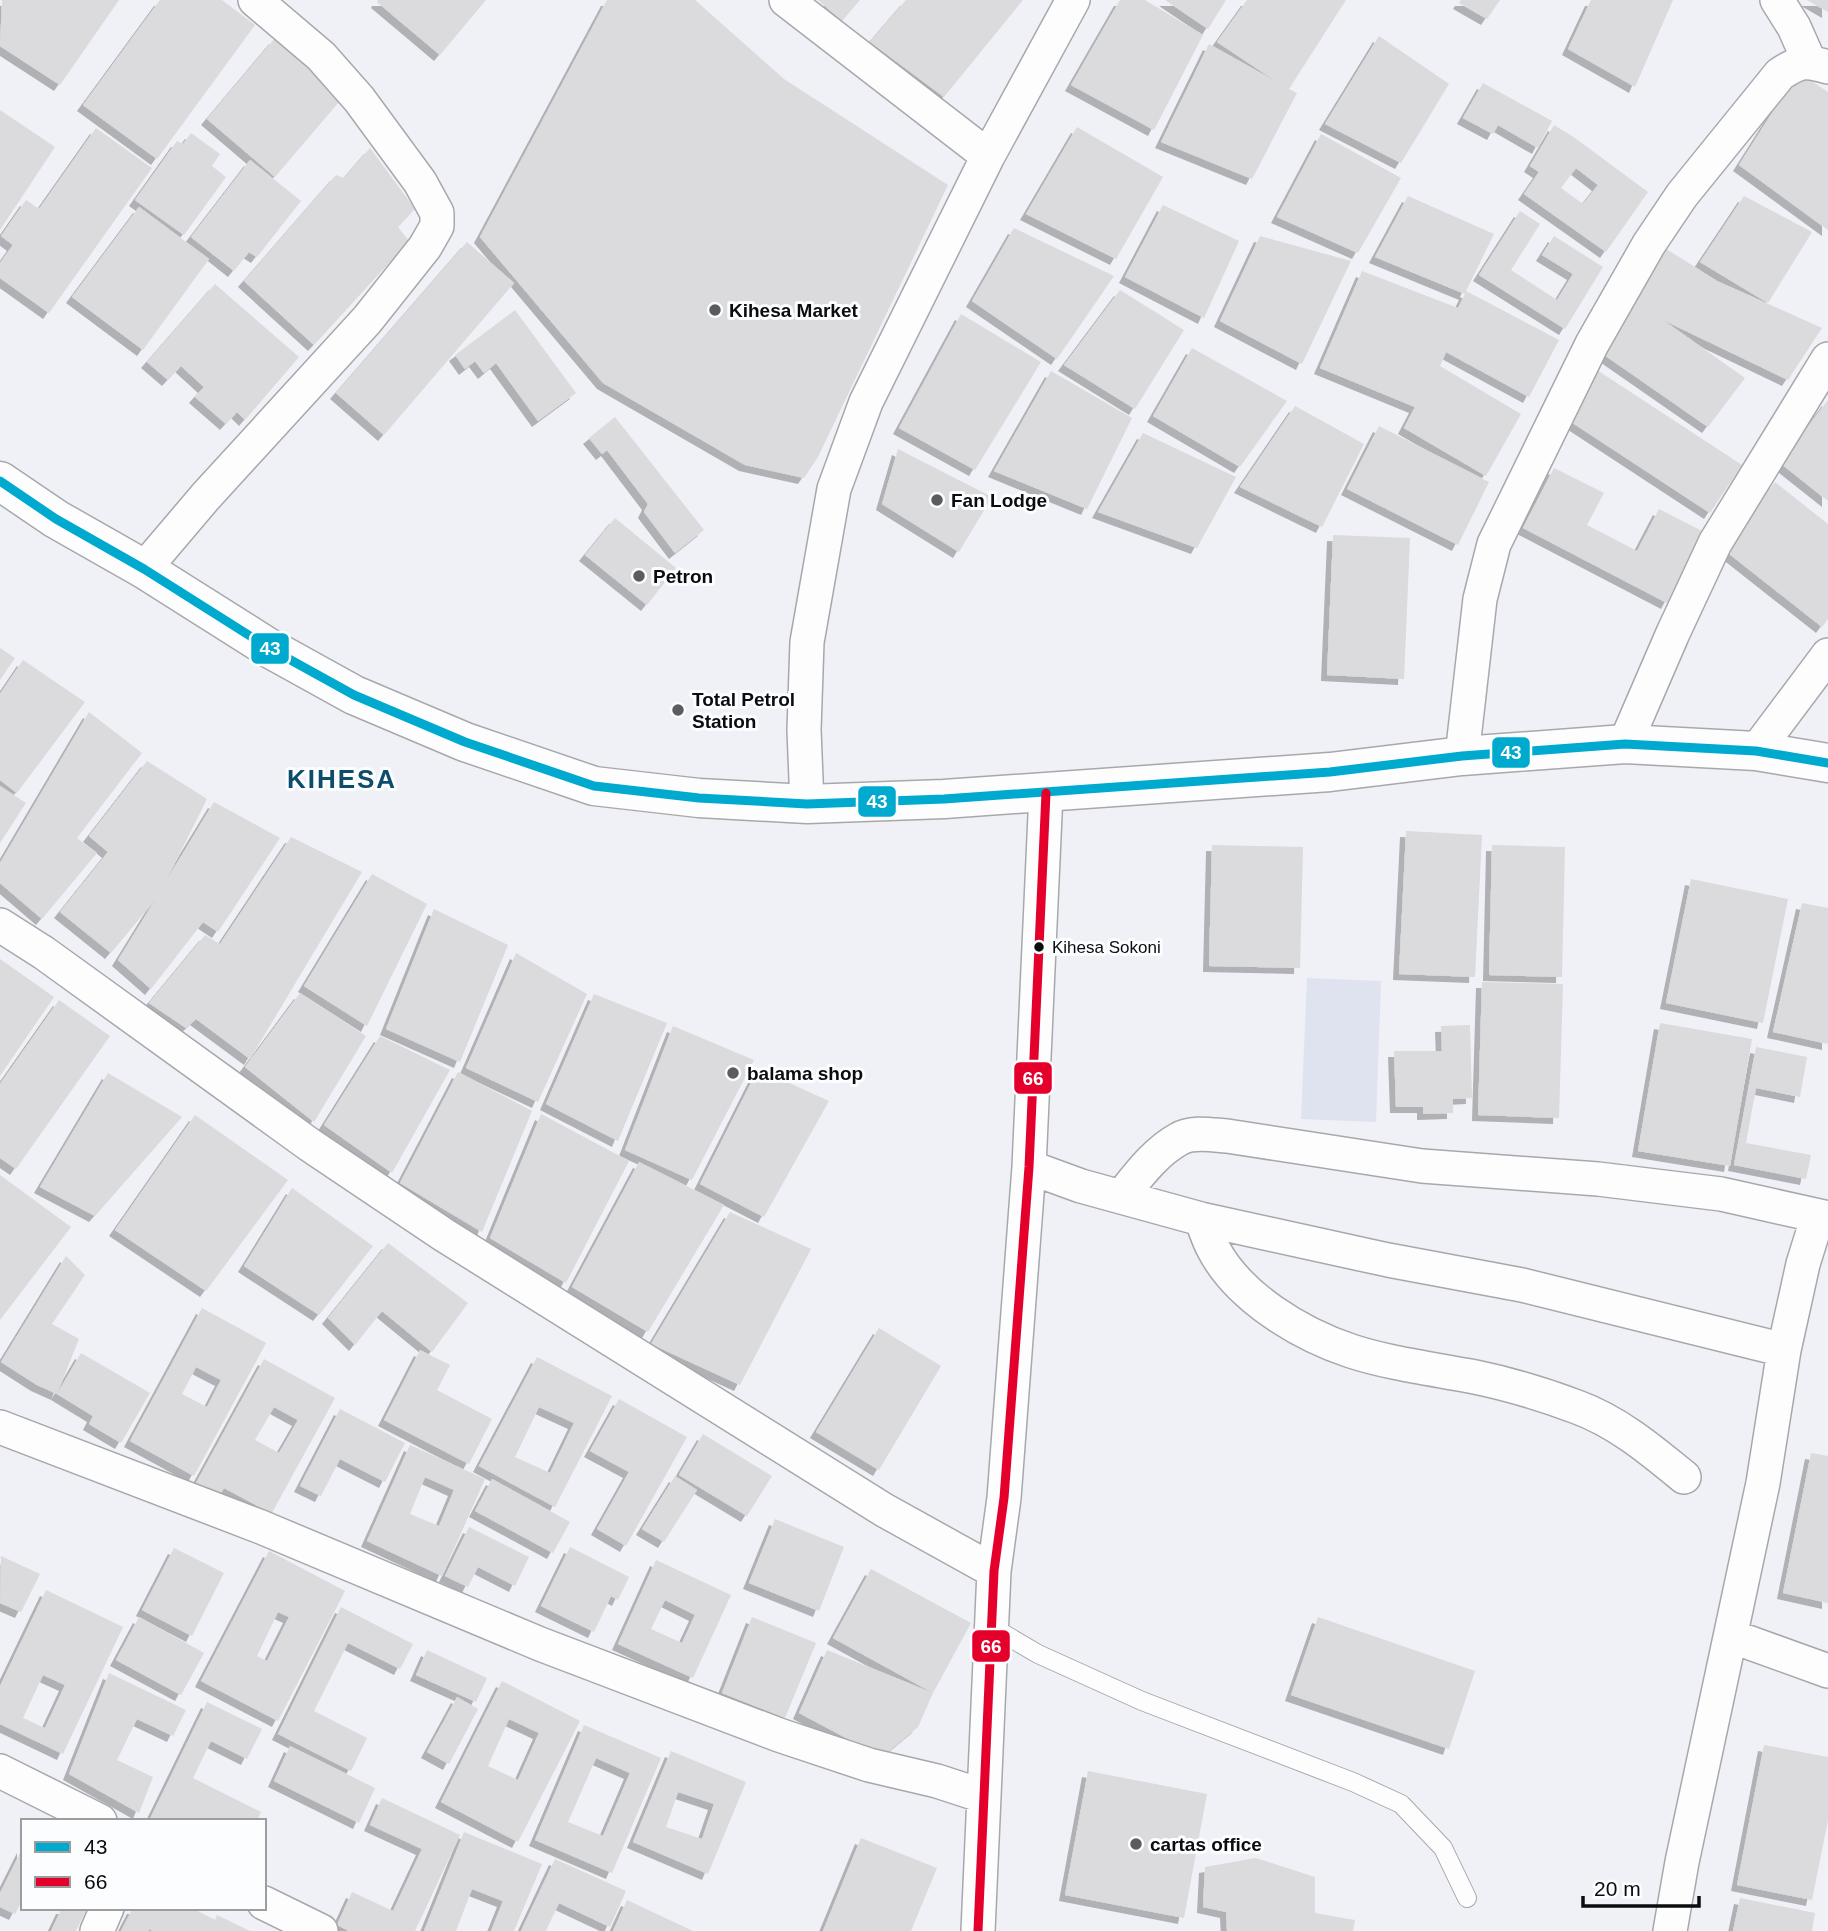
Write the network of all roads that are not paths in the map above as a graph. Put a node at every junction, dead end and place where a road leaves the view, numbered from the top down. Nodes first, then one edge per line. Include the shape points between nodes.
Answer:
1 (255, 0) edge
2 (786, 0) edge
3 (1073, 0) edge
4 (1777, 0) edge
5 (1819, 64) edge
6 (988, 156) junction
7 (1828, 359) edge
8 (0, 481) edge
9 (144, 569) junction
10 (1828, 655) edge
11 (1625, 744) junction
12 (1756, 751) junction
13 (1462, 756) junction
14 (1828, 763) edge
15 (1046, 793) junction
16 (807, 804) junction
17 (0, 925) edge
18 (1029, 1167) junction
19 (1121, 1197) junction
20 (1823, 1217) edge
21 (1201, 1219) junction
22 (1784, 1350) junction
23 (0, 1427) edge
24 (1684, 1477) dead end
25 (994, 1571) junction
26 (992, 1627) junction
27 (1731, 1636) junction
28 (1828, 1671) edge
29 (0, 1772) edge
30 (984, 1796) junction
31 (96, 1819) edge
32 (1467, 1898) dead end
33 (266, 1904) edge
34 (106, 1910) edge
35 (97, 1931) edge
36 (321, 1931) edge
37 (978, 1931) edge
38 (1670, 1931) edge

1 - 9 street via 321,56 359,99 420,182 437,213 437,226 367,320
2 - 6 street
3 - 6 street
4 - 5 street
5 - 13 street via 1795,64 1780,74 1682,195 1617,299 1551,425 1494,544 1480,599
6 - 16 street via 866,402 834,489 807,642
7 - 11 street via 1715,543
8 - 9 highway
9 - 16 highway via 269,648 355,695 465,742 594,786
10 - 12 street
11 - 12 highway
11 - 13 highway
12 - 14 highway
13 - 15 highway via 1330,772
15 - 16 highway
15 - 18 street
17 - 25 street via 444,1235 884,1510
18 - 19 street
18 - 25 street via 1004,1498
19 - 20 street via 1146,1166 1180,1138 1198,1135 1422,1166 1721,1194
19 - 21 street
20 - 22 street via 1803,1264
21 - 22 street via 1522,1285
21 - 24 street via 1212,1248 1229,1273 1255,1300 1302,1329 1349,1350 1478,1378 1578,1407 1647,1446
22 - 27 street via 1763,1483
23 - 30 street via 779,1735
25 - 26 street
26 - 30 street
26 - 32 lane via 1038,1654 1142,1701 1401,1804 1443,1848
27 - 28 street
27 - 38 street
29 - 31 street
30 - 37 street
33 - 36 street
34 - 35 street

